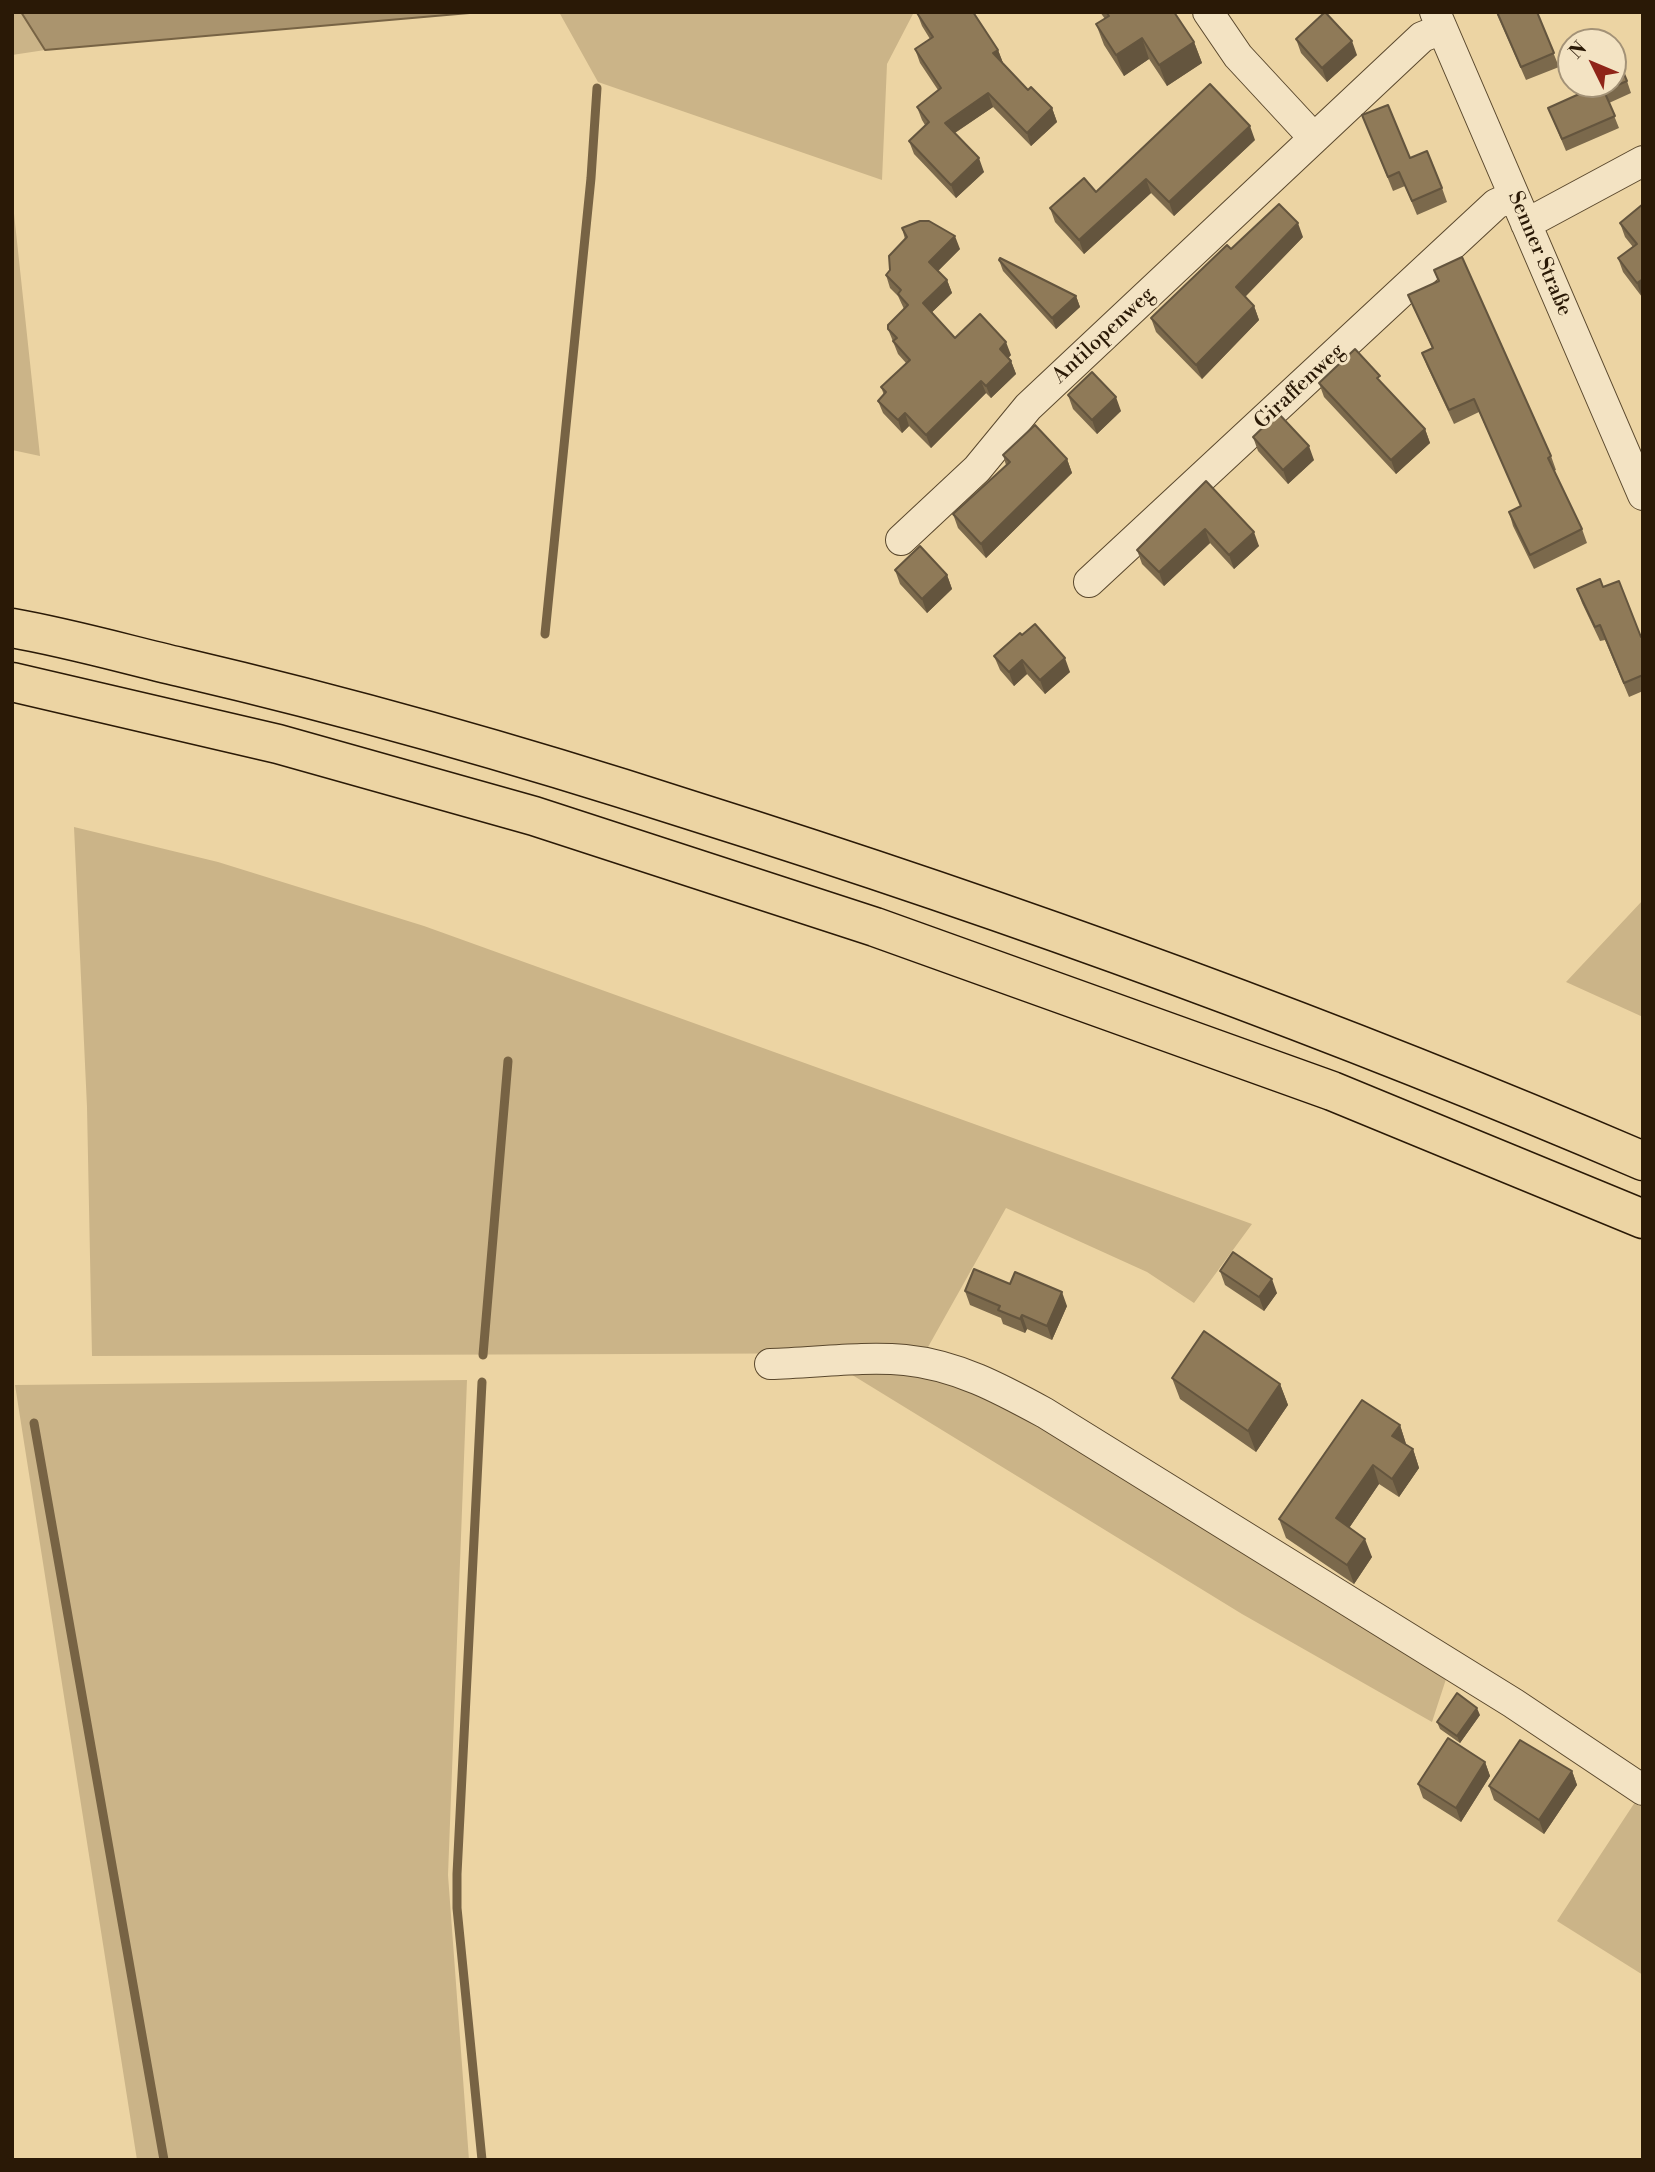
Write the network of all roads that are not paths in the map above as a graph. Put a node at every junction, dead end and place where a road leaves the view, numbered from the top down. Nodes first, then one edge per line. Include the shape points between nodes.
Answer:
1 (1208, 12) edge
2 (1438, 20) edge
3 (1313, 137) junction
4 (1643, 161) edge
5 (1514, 196) junction
6 (1526, 224) junction
7 (1643, 495) edge
8 (901, 540) dead end
9 (1089, 582) dead end
10 (12, 628) edge
11 (12, 682) edge
12 (1643, 1161) edge
13 (1643, 1219) edge
14 (770, 1364) dead end
15 (1643, 1790) edge

1 - 3 street via 1238,56
2 - 3 street, Antilopenweg
2 - 5 street, Senner Straße
3 - 8 street, Antilopenweg via 1028,407 977,469
4 - 6 street
5 - 6 street, Senner Straße
5 - 9 street, Giraffenweg via 1496,204
6 - 7 street, Senner Straße
10 - 12 highway via 294,694 538,761 890,873 1166,970
11 - 13 highway via 278,744 534,816 875,927 1332,1091
14 - 15 street via 904,1360 985,1381 1045,1413 1478,1681

